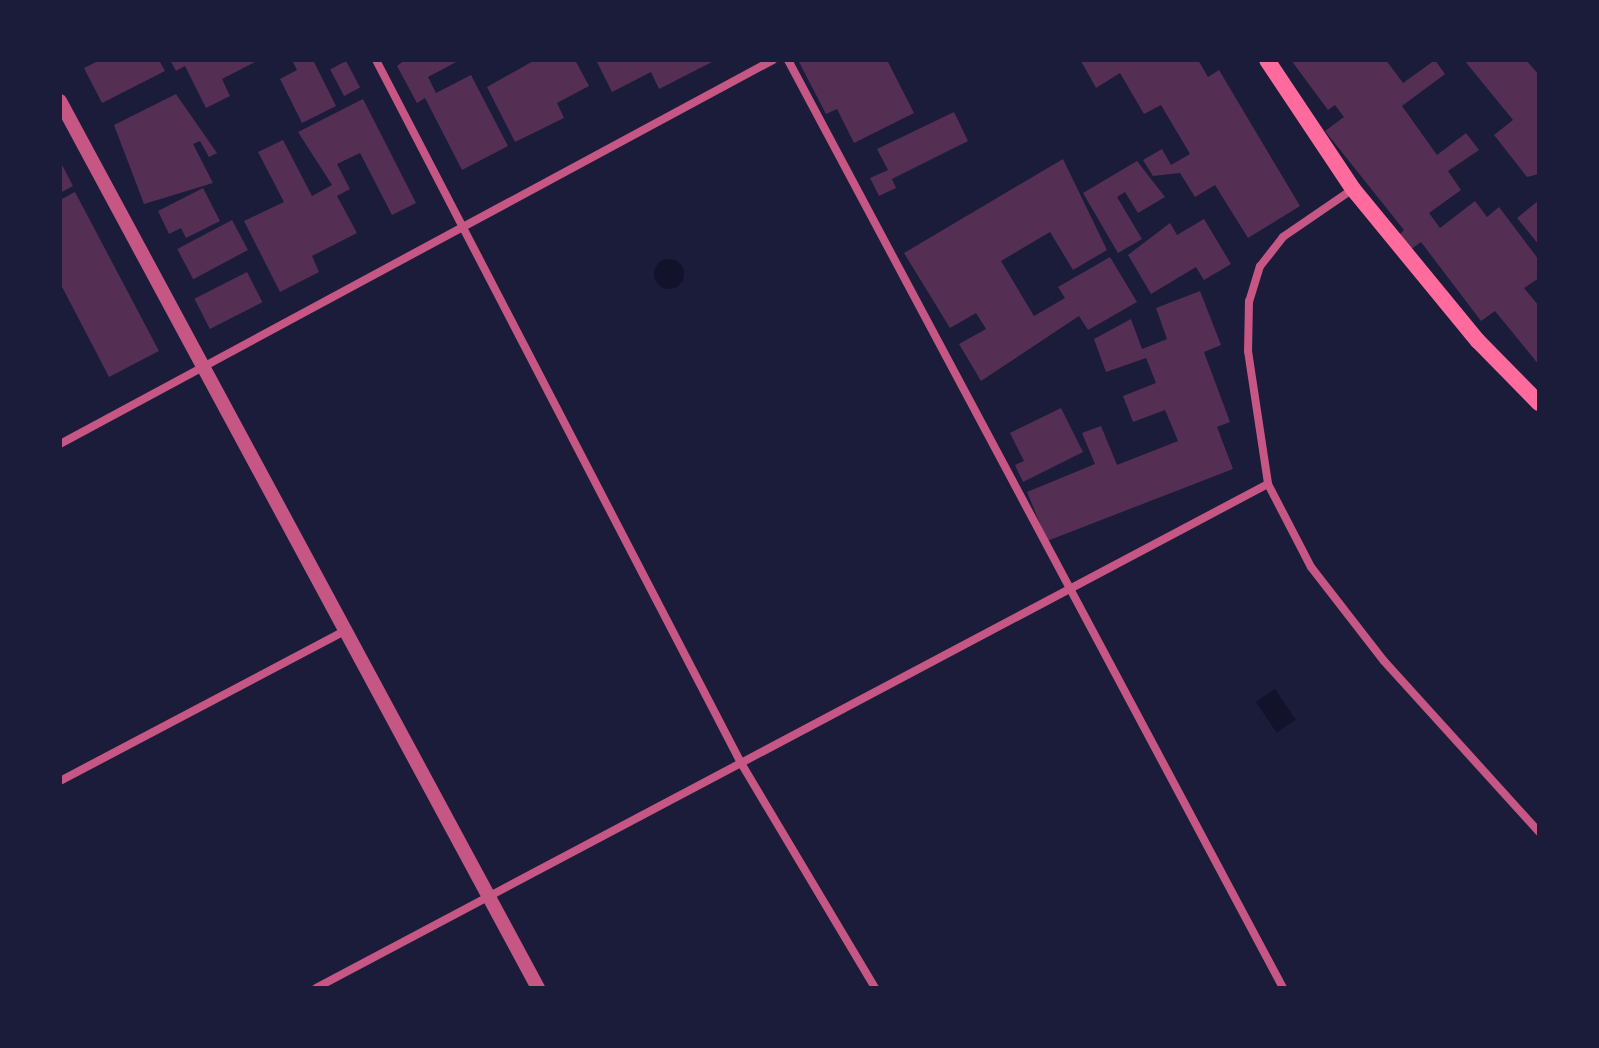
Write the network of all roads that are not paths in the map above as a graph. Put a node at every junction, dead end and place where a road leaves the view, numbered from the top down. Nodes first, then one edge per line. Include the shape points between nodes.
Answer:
1 (376, 60) edge
2 (773, 60) edge
3 (788, 60) edge
4 (1267, 60) edge
5 (60, 101) edge
6 (1353, 189) junction
7 (463, 226) junction
8 (201, 373) junction
9 (1539, 403) edge
10 (60, 444) edge
11 (1268, 484) junction
12 (1067, 587) junction
13 (349, 628) junction
14 (741, 763) junction
15 (60, 781) edge
16 (1539, 832) edge
17 (491, 900) junction
18 (316, 988) edge
19 (538, 988) edge
20 (875, 988) edge
21 (1283, 988) edge

1 - 7 street
2 - 7 street
3 - 12 street
4 - 6 main road
5 - 8 street
6 - 9 main road
6 - 11 street via 1283,237 1260,266 1249,301 1248,351
7 - 8 street
7 - 14 street
8 - 10 street
8 - 13 street
11 - 12 street
11 - 16 street via 1320,579
12 - 14 street
12 - 21 street
13 - 15 street
13 - 17 street
14 - 17 street
14 - 20 street
17 - 18 street
17 - 19 street

